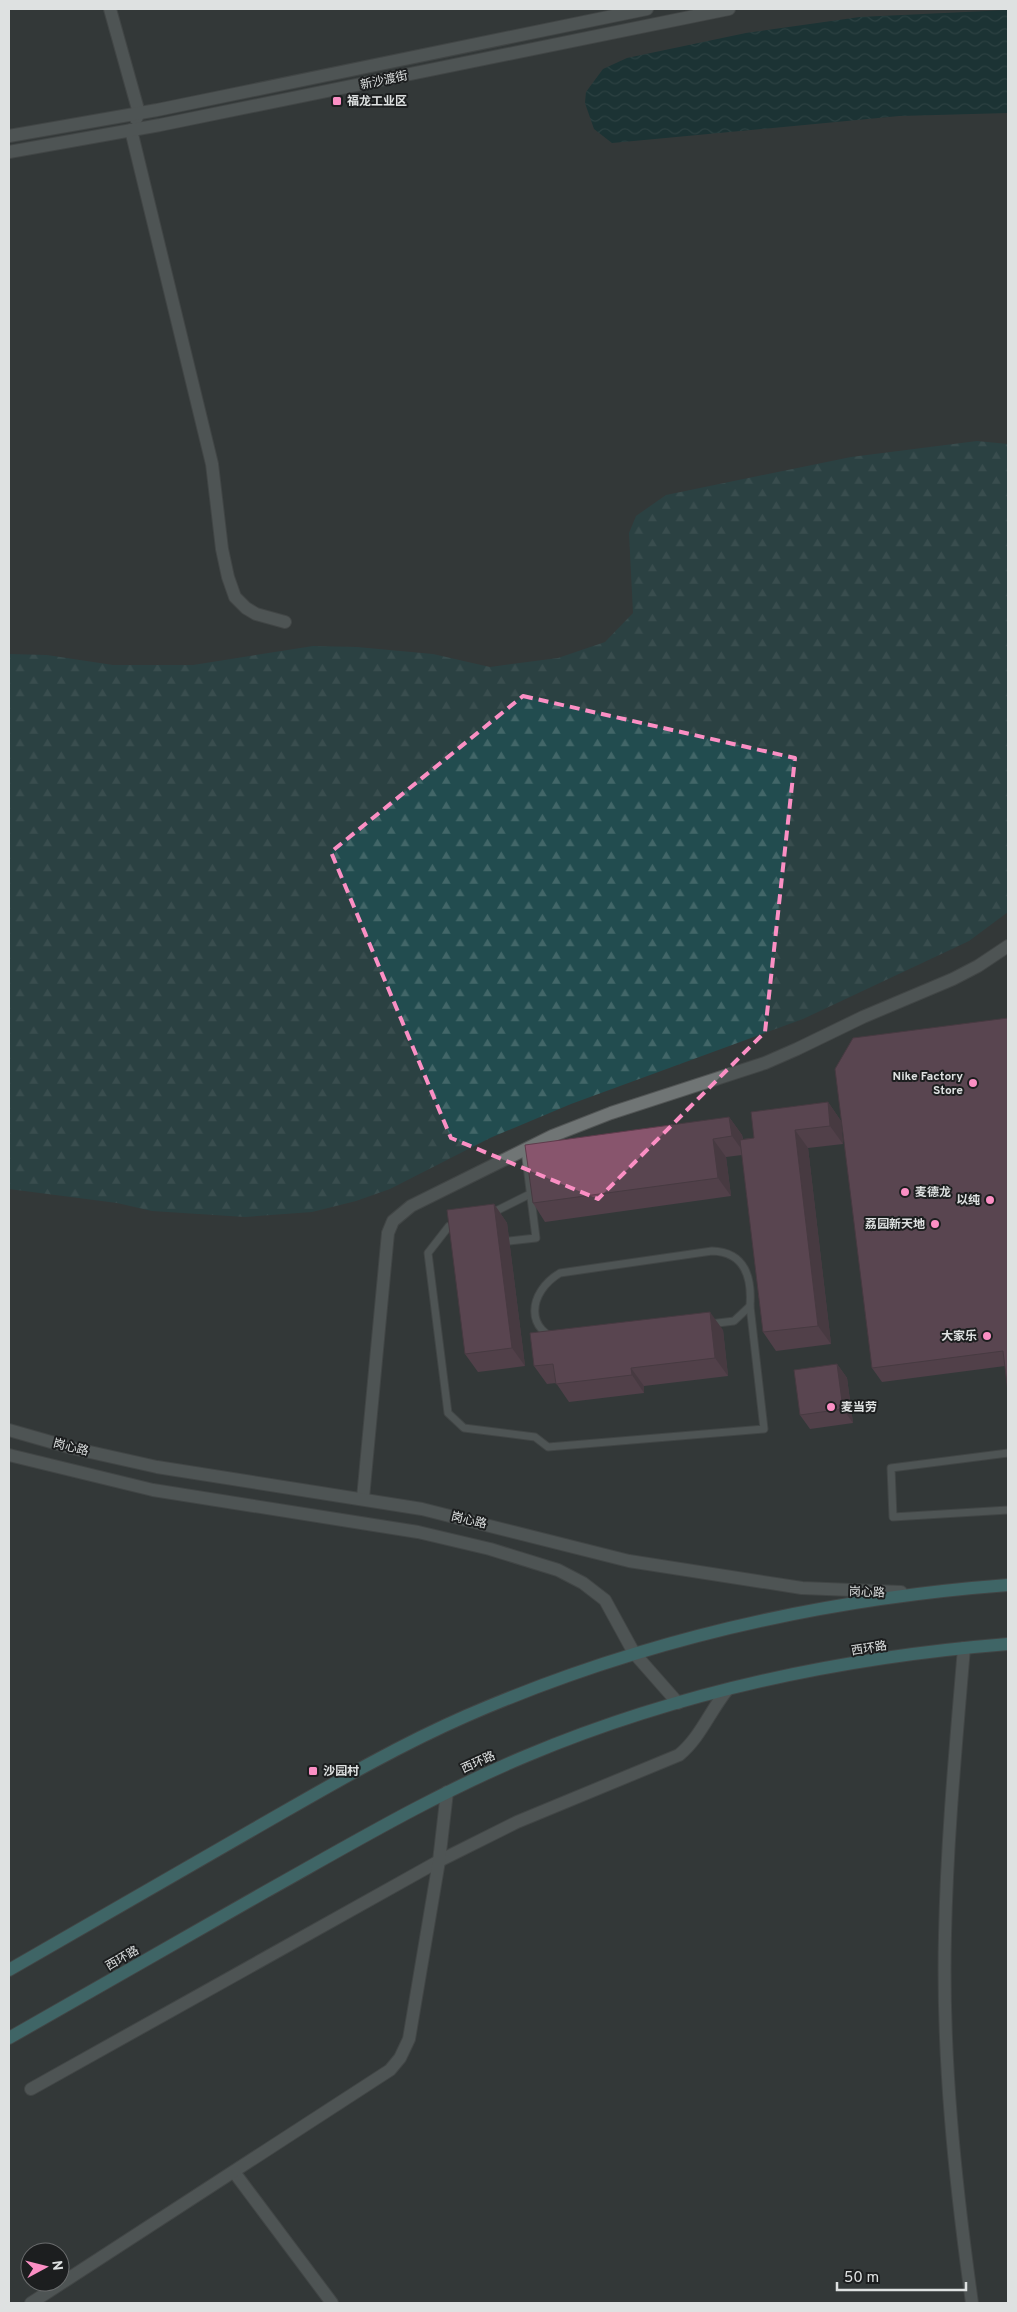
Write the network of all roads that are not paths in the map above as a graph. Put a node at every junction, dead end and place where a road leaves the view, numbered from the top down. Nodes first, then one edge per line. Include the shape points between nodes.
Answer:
1 (110, 9) edge
2 (647, 9) edge
3 (729, 9) edge
4 (139, 113) junction
5 (131, 130) junction
6 (9, 136) edge
7 (9, 152) edge
8 (285, 622) dead end
9 (1008, 946) edge
10 (524, 1150) junction
11 (530, 1194) junction
12 (482, 1219) edge
13 (465, 1222) edge
14 (509, 1241) dead end
15 (750, 1306) junction
16 (9, 1430) edge
17 (1008, 1453) edge
18 (9, 1455) edge
19 (363, 1498) junction
20 (1008, 1510) edge
21 (1008, 1585) edge
22 (931, 1592) junction
23 (1008, 1644) edge
24 (964, 1648) junction
25 (634, 1653) junction
26 (727, 1690) junction
27 (678, 1703) junction
28 (448, 1792) junction
29 (439, 1861) junction
30 (9, 1970) edge
31 (9, 2038) edge
32 (31, 2089) dead end
33 (234, 2172) junction
34 (31, 2303) edge
35 (332, 2303) edge
36 (972, 2303) edge

1 - 4 street
2 - 4 street, 新沙渡街
3 - 5 street, 新沙渡街
4 - 5 street
4 - 6 street, 新沙渡街
5 - 7 street, 新沙渡街
5 - 8 street via 212,464 228,577 235,597 246,608
9 - 10 street via 953,979 765,1063 612,1113
10 - 11 lane
10 - 19 street via 411,1206 393,1221 388,1233
11 - 12 lane
11 - 14 lane via 536,1238
13 - 15 lane via 449,1226 428,1254 448,1413 464,1428 535,1437 548,1447 764,1429
15 - 15 lane via 751,1286 745,1270 735,1258 723,1251 712,1251 560,1273 549,1280 534,1308 537,1324 553,1339 564,1342 734,1321
16 - 19 street, 岗心路 via 157,1467
17 - 20 lane via 890,1468 893,1517
18 - 25 street, 岗心路 via 153,1490 418,1532 558,1570 583,1583 604,1600
19 - 22 street, 岗心路 via 422,1508 629,1561 802,1588
21 - 22 main road
22 - 25 main road via 776,1617
23 - 24 main road, 西环路
24 - 26 main road, 西环路 via 845,1666
24 - 36 street via 949,1825 945,1964 948,2080
25 - 27 street, 岗心路
25 - 30 main road via 505,1699 413,1741
26 - 27 main road, 西环路
26 - 29 street via 692,1744 678,1755 517,1822
27 - 28 main road, 西环路 via 569,1739
28 - 29 street
28 - 31 main road, 西环路 via 369,1833
29 - 32 street
29 - 33 street via 409,2039 400,2058 390,2070
33 - 34 street
33 - 35 street

